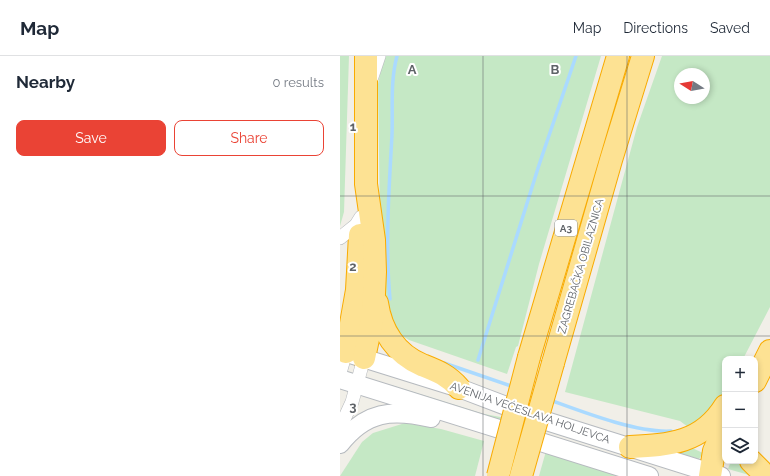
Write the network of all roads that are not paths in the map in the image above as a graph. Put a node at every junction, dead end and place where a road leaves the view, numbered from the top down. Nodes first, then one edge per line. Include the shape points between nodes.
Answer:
1 (608, 56) edge
2 (618, 56) edge
3 (643, 56) edge
4 (656, 56) edge
5 (368, 58) edge
6 (598, 120) junction
7 (611, 160) junction
8 (366, 184) junction
9 (350, 239) edge
10 (374, 288) junction
11 (340, 305) edge
12 (770, 351) edge
13 (348, 358) edge
14 (758, 372) edge
15 (340, 379) edge
16 (357, 384) junction
17 (459, 388) junction
18 (722, 410) edge
19 (453, 414) junction
20 (340, 428) edge
21 (724, 428) edge
22 (340, 444) edge
23 (630, 447) junction
24 (754, 464) edge
25 (717, 471) edge
26 (498, 476) edge
27 (521, 476) edge
28 (649, 476) edge
29 (766, 476) edge

1 - 6 highway via 598,91
2 - 6 highway, A3
3 - 7 highway, ZAGREBAČKA OBILAZNICA / A3
4 - 7 highway via 629,134
5 - 8 highway
6 - 26 highway, A3, bridge via 529,357
7 - 27 highway, ZAGREBAČKA OBILAZNICA / A3, bridge
8 - 9 highway via 361,217
8 - 10 highway via 374,240
9 - 11 highway via 350,261
9 - 13 highway via 357,290
10 - 13 highway via 373,315
10 - 17 highway via 382,324 394,345 412,361 442,373
12 - 14 highway
13 - 16 street
13 - 17 main road, AVENIJA VEĆESLAVA HOLJEVCA
15 - 16 main road, AVENIJA VEĆESLAVA HOLJEVCA
16 - 19 main road, AVENIJA VEĆESLAVA HOLJEVCA
16 - 20 street
17 - 23 main road, AVENIJA VEĆESLAVA HOLJEVCA via 543,420
18 - 23 highway via 714,421 689,439
19 - 22 main road via 439,418 407,413 381,414 357,426
19 - 28 main road, AVENIJA VEĆESLAVA HOLJEVCA
21 - 25 highway via 712,458
23 - 25 main road, AVENIJA VEĆESLAVA HOLJEVCA
24 - 29 highway

